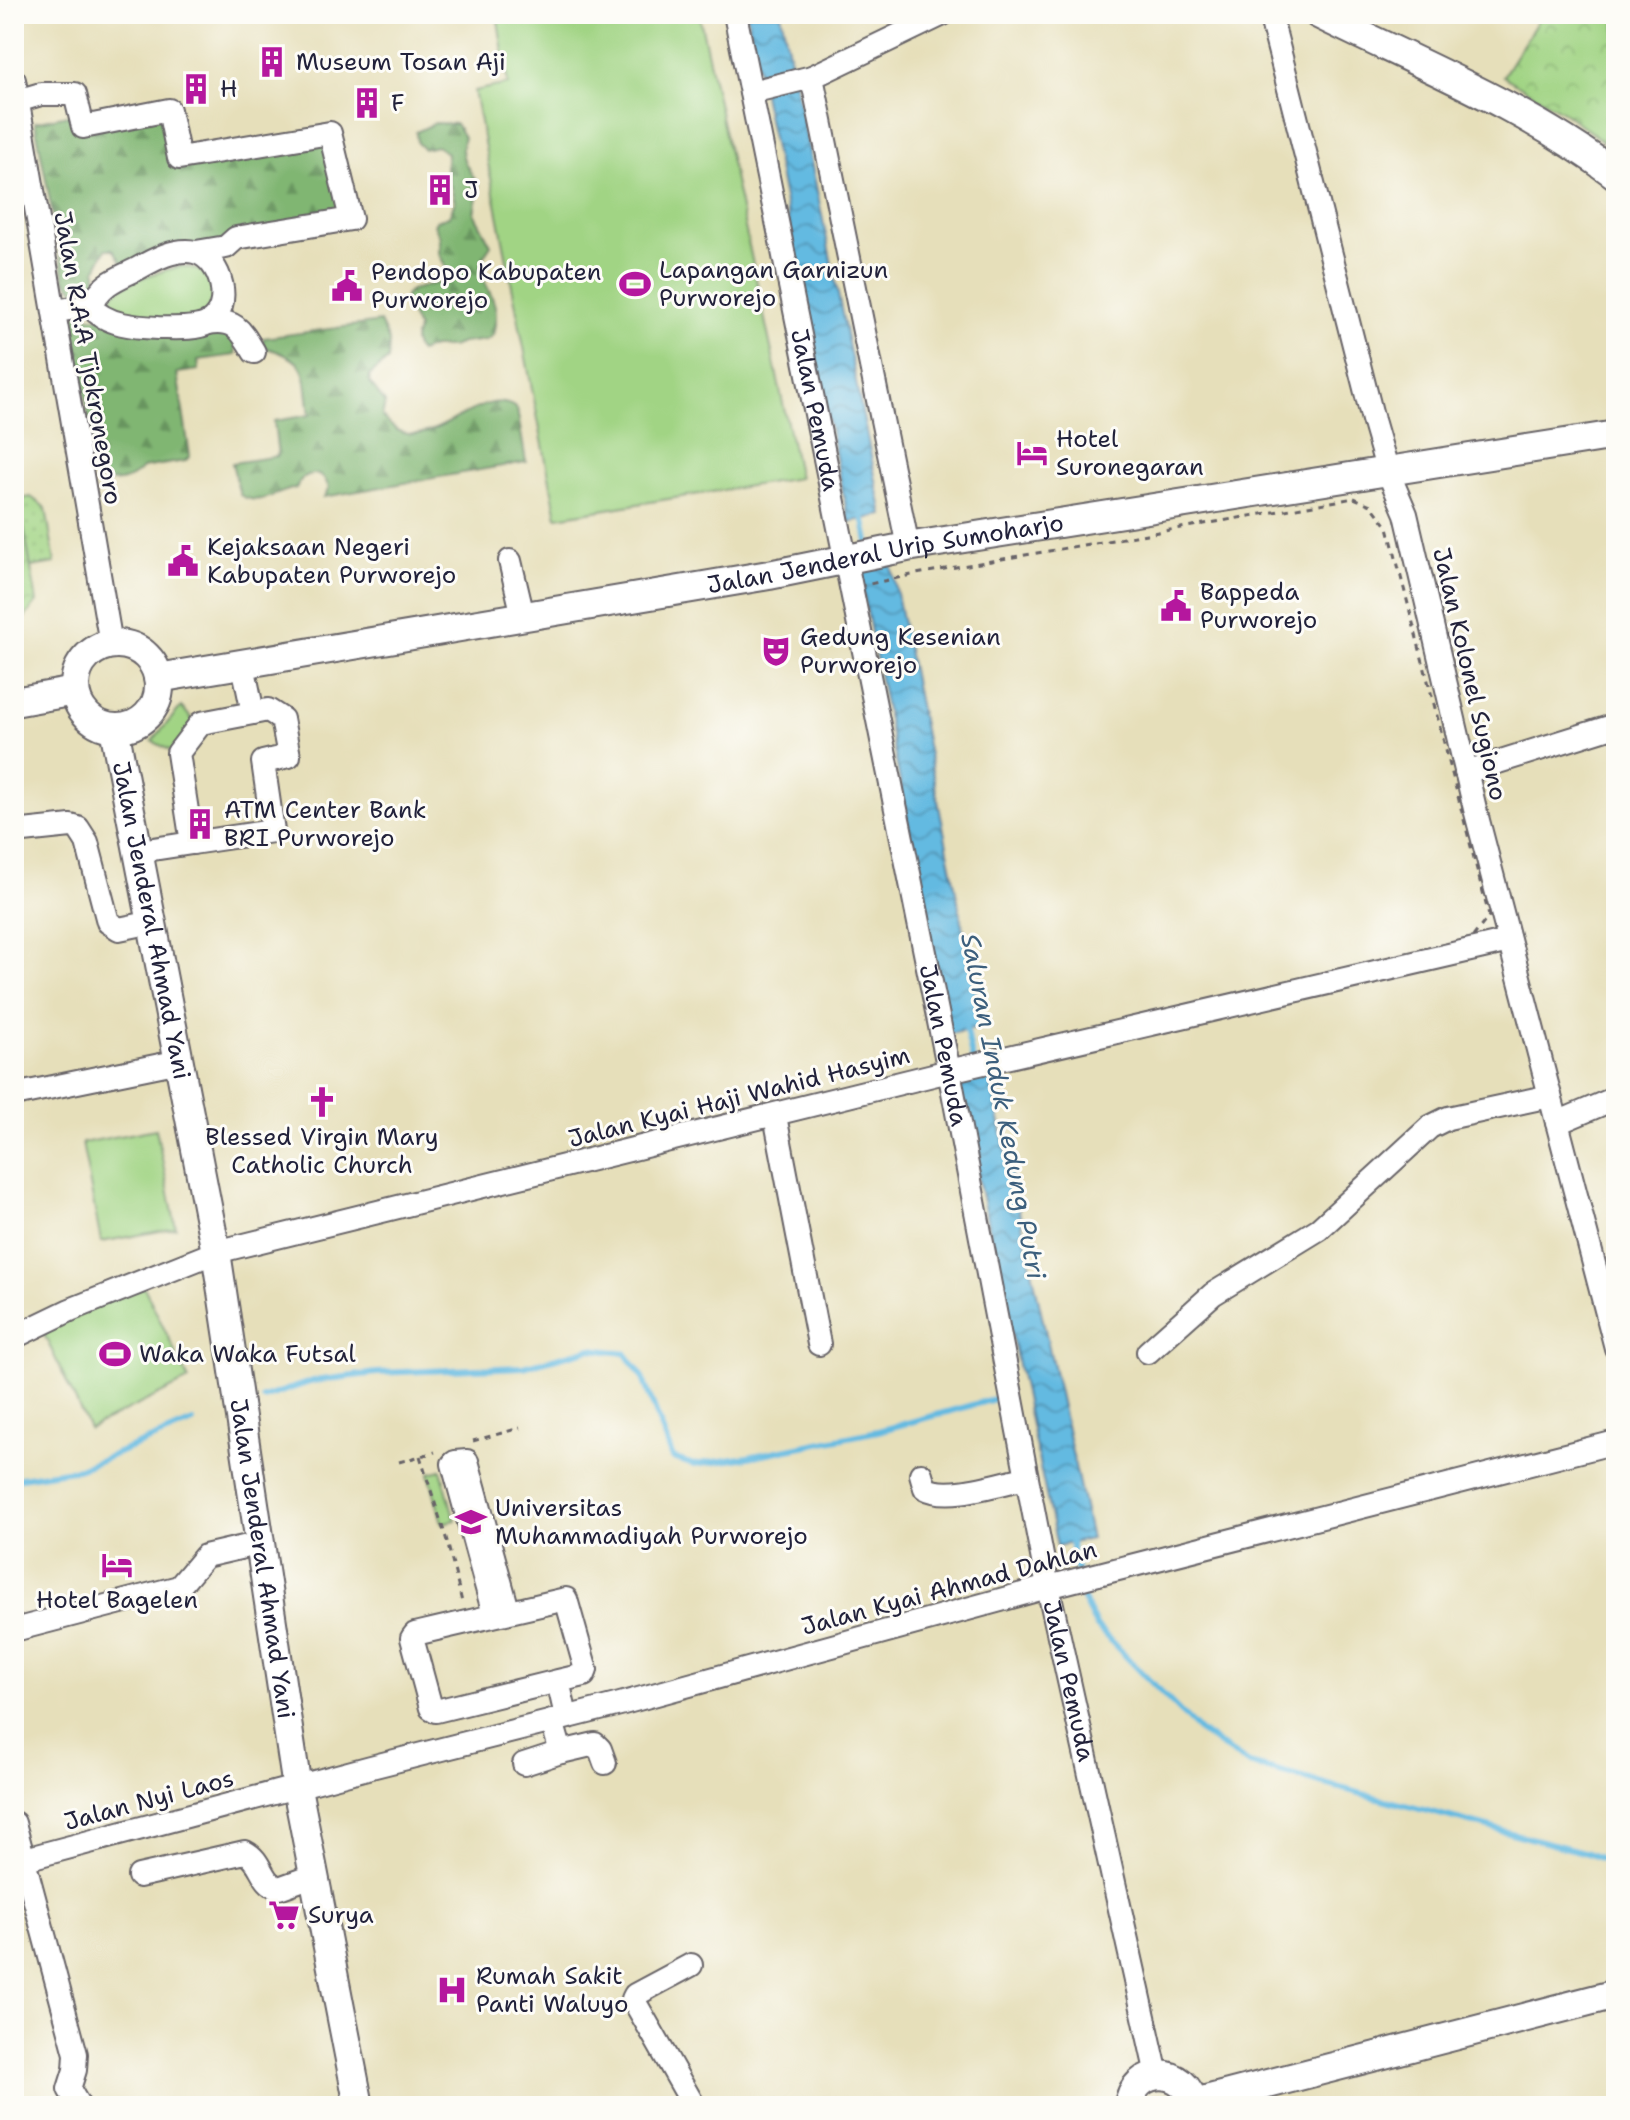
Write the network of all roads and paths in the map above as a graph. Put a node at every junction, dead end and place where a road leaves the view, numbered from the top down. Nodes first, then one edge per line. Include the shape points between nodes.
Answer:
1 (735, 14) edge
2 (943, 14) edge
3 (1270, 14) edge
4 (1318, 14) edge
5 (806, 78) junction
6 (16, 90) edge
7 (756, 91) junction
8 (1616, 175) edge
9 (196, 252) junction
10 (90, 306) junction
11 (54, 311) junction
12 (208, 323) junction
13 (254, 352) dead end
14 (1616, 435) edge
15 (1388, 472) junction
16 (1371, 505) joint
17 (908, 547) junction
18 (850, 558) junction
19 (510, 561) dead end
20 (523, 616) junction
21 (111, 644) junction
22 (243, 665) junction
23 (158, 678) junction
24 (75, 691) junction
25 (14, 702) edge
26 (253, 713) junction
27 (1616, 725) edge
28 (114, 728) junction
29 (1466, 772) junction
30 (14, 832) edge
31 (192, 843) junction
32 (140, 851) junction
33 (153, 922) junction
34 (1509, 941) junction
35 (180, 1061) junction
36 (949, 1071) junction
37 (14, 1095) edge
38 (1550, 1096) junction
39 (1616, 1098) edge
40 (775, 1116) junction
41 (1557, 1123) junction
42 (216, 1252) junction
43 (14, 1337) edge
44 (819, 1344) dead end
45 (1616, 1348) edge
46 (1148, 1352) dead end
47 (1616, 1442) edge
48 (420, 1456) dead end
49 (921, 1474) dead end
50 (1026, 1478) junction
51 (261, 1543) junction
52 (1048, 1587) junction
53 (501, 1612) junction
54 (466, 1621) junction
55 (14, 1630) edge
56 (558, 1681) junction
57 (559, 1718) junction
58 (561, 1752) junction
59 (605, 1763) dead end
60 (524, 1764) dead end
61 (297, 1788) junction
62 (14, 1823) edge
63 (19, 1861) edge
64 (315, 1875) junction
65 (139, 1876) dead end
66 (691, 1965) dead end
67 (1616, 1994) edge
68 (1157, 2075) junction
69 (1194, 2105) edge
70 (79, 2106) edge
71 (359, 2106) edge
72 (694, 2106) edge
73 (1129, 2106) edge

1 - 7 street, Jalan Pemuda
2 - 5 street
3 - 15 street, Jalan Kolonel Sugiono
4 - 8 main road via 1534,121
5 - 7 street
5 - 17 street
6 - 9 street via 75,94 83,127 169,110 179,158 330,133 351,219 236,238 226,247
6 - 11 street, Jalan R.A.A Tjokronegoro
7 - 18 street, Jalan Pemuda
9 - 10 street via 156,259 109,282
9 - 12 street via 210,261 222,285 218,312
10 - 11 street
10 - 12 street via 120,324 156,328
11 - 21 street, Jalan R.A.A Tjokronegoro
12 - 13 street via 231,323
14 - 15 main road, Jalan Jenderal Urip Sumoharjo
15 - 17 main road, Jalan Jenderal Urip Sumoharjo
15 - 29 street, Jalan Kolonel Sugiono via 1406,514
16 - 16 path via 1354,498 856,587 961,1059 1472,938 1489,916 1388,527
17 - 18 main road, Jalan Jenderal Urip Sumoharjo
18 - 20 main road, Jalan Jenderal Urip Sumoharjo
18 - 36 street, Jalan Pemuda
19 - 20 street
20 - 22 main road, Jalan Jenderal Urip Sumoharjo
21 - 23 main road via 146,656
21 - 24 main road via 88,655 75,678
22 - 23 main road, Jalan Jenderal Urip Sumoharjo
22 - 26 street
23 - 28 main road via 156,700 144,718
24 - 25 main road
24 - 28 main road via 92,720
26 - 31 street via 201,723 178,753
26 - 31 street via 268,710 282,719 287,738 289,756 263,762 273,831
27 - 29 street
28 - 32 main road, Jalan Jenderal Ahmad Yani
29 - 34 street, Jalan Kolonel Sugiono
30 - 33 street via 78,828 87,842 108,922 119,929
31 - 32 street
32 - 33 main road, Jalan Jenderal Ahmad Yani
33 - 35 main road, Jalan Jenderal Ahmad Yani
34 - 36 street, Jalan Kyai Haji Wahid Hasyim
34 - 38 street, Jalan Kolonel Sugiono
35 - 37 street
35 - 42 main road, Jalan Jenderal Ahmad Yani
36 - 40 street, Jalan Kyai Haji Wahid Hasyim
36 - 50 street, Jalan Pemuda
38 - 41 street, Jalan Kolonel Sugiono
38 - 46 street via 1448,1118 1430,1127 1319,1229 1213,1294
39 - 41 street
40 - 42 street, Jalan Kyai Haji Wahid Hasyim
40 - 44 street
41 - 45 street, Jalan Kolonel Sugiono
42 - 43 street, Jalan Kyai Haji Wahid Hasyim
42 - 51 main road, Jalan Jenderal Ahmad Yani
47 - 52 street, Jalan Kyai Ahmad Dahlan
48 - 54 path
49 - 50 street via 925,1488 934,1493
50 - 52 street, Jalan Pemuda
51 - 55 street via 205,1556 179,1587
51 - 61 main road, Jalan Jenderal Ahmad Yani
52 - 57 street, Jalan Kyai Ahmad Dahlan
52 - 68 street, Jalan Pemuda
53 - 53 street via 455,1462 467,1461
53 - 54 street
53 - 56 street via 568,1601 586,1670
54 - 56 street via 412,1638 433,1710
56 - 57 street
57 - 58 street
57 - 61 street, Jalan Kyai Ahmad Dahlan
58 - 59 street via 595,1744
58 - 60 street
61 - 63 street, Jalan Nyi Laos
61 - 64 main road, Jalan Jenderal Ahmad Yani
62 - 63 street
63 - 70 street via 76,2054 69,2089
64 - 65 street via 273,1887 258,1861 245,1852
64 - 71 main road, Jalan Jenderal Ahmad Yani
66 - 72 street via 633,1999
67 - 69 main road
68 - 69 main road via 1185,2085
68 - 73 main road via 1139,2083

